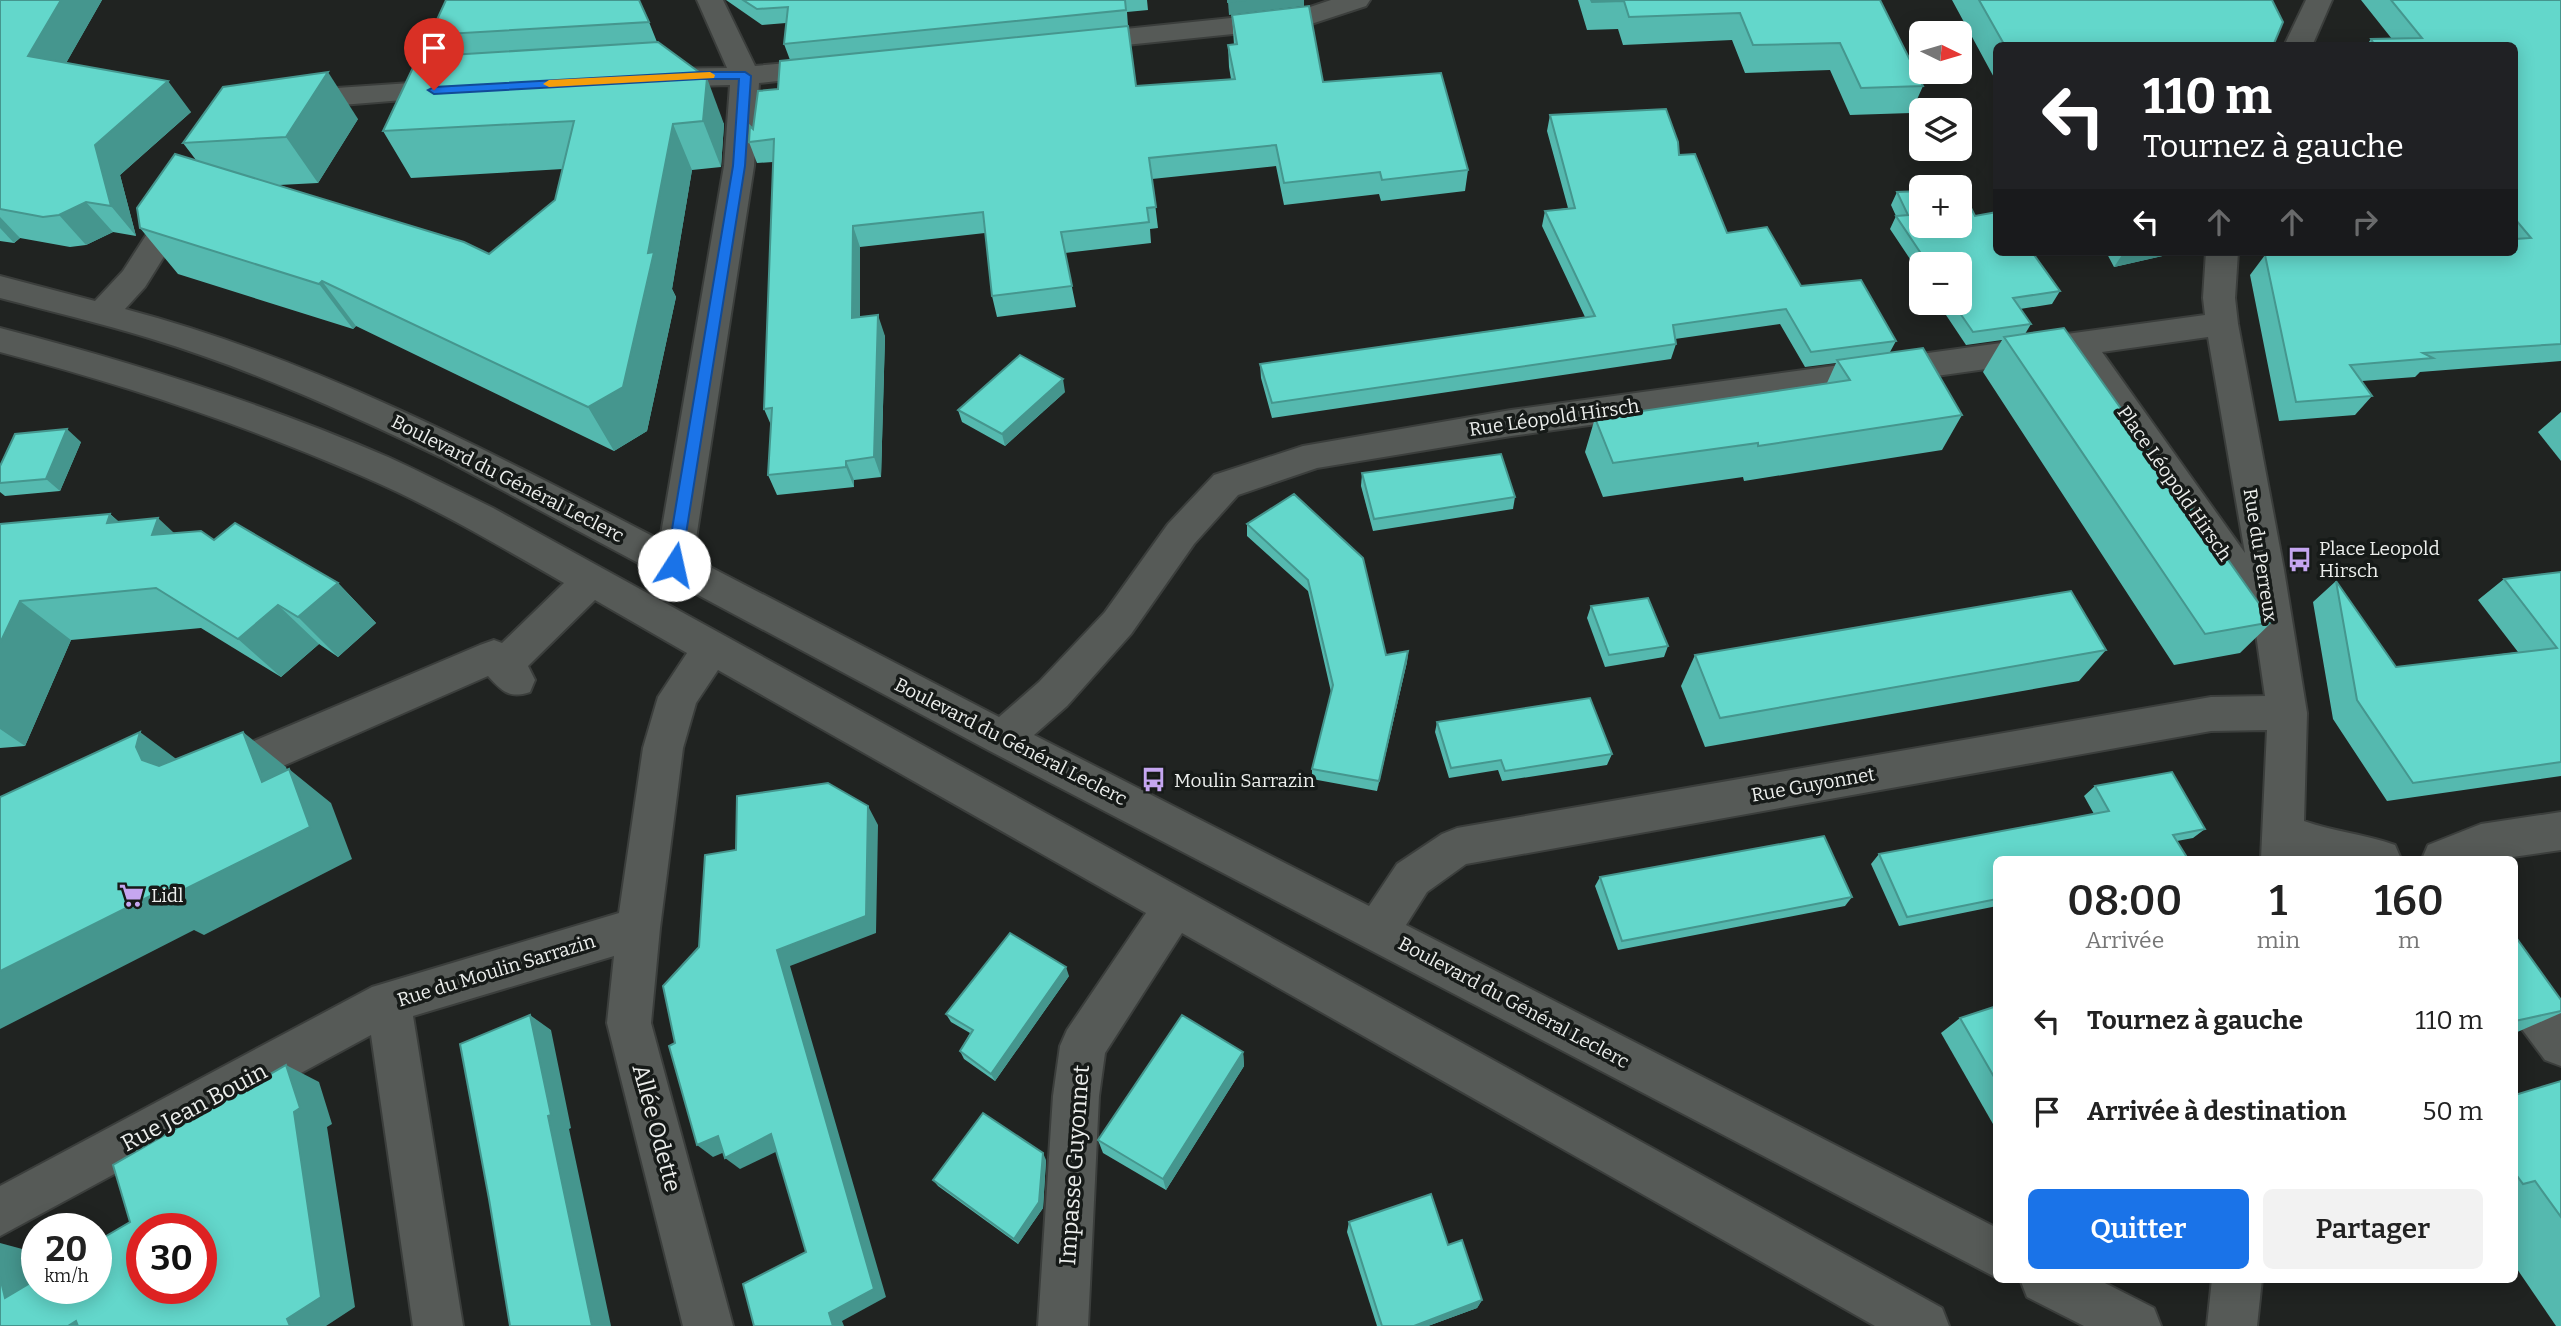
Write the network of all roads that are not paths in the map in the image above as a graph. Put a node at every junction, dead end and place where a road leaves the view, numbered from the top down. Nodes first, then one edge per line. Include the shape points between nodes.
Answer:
1 (710, 0) edge
2 (1357, 0) edge
3 (2319, 0) edge
4 (2300, 42) edge
5 (1056, 44) edge
6 (864, 64) edge
7 (745, 76) junction
8 (618, 80) edge
9 (479, 88) edge
10 (271, 102) edge
11 (198, 179) edge
12 (2222, 256) edge
13 (0, 287) edge
14 (101, 314) junction
15 (2222, 324) junction
16 (0, 340) edge
17 (2079, 344) junction
18 (674, 565) junction
19 (591, 580) junction
20 (2272, 621) junction
21 (711, 649) junction
22 (2287, 713) junction
23 (1002, 738) junction
24 (206, 780) edge
25 (2561, 831) edge
26 (2283, 846) edge
27 (2362, 856) edge
28 (2451, 856) edge
29 (1175, 906) junction
30 (638, 928) junction
31 (1377, 932) junction
32 (2518, 988) edge
33 (388, 1002) junction
34 (2561, 1044) edge
35 (0, 1212) edge
36 (1993, 1252) edge
37 (2053, 1283) edge
38 (2237, 1283) edge
39 (439, 1326) edge
40 (708, 1326) edge
41 (1063, 1326) edge
42 (1924, 1326) edge
43 (2136, 1326) edge
44 (2232, 1326) edge

1 - 7 street
2 - 5 street via 1302,19
3 - 4 street
6 - 7 street
7 - 8 street
7 - 18 street via 739,166
9 - 10 street
11 - 14 street via 134,279
12 - 15 street, Rue du Perreux
13 - 14 street, Boulevard du Général Leclerc
14 - 18 street, Boulevard du Général Leclerc via 171,334 363,406
15 - 17 street, Rue Léopold Hirsch
15 - 20 street, Rue du Perreux
16 - 19 street via 80,361 322,444 480,518
17 - 20 street, Place Léopold Hirsch
17 - 23 street, Rue Léopold Hirsch via 1315,455 1226,485 1181,534 1118,623 1053,694
18 - 23 street, Boulevard du Général Leclerc
19 - 21 street
19 - 24 street via 509,673 494,656
20 - 22 street, Rue du Perreux
21 - 29 street
21 - 30 street via 678,696 663,748
22 - 26 street, Rue du Perreux
22 - 31 street, Rue Guyonnet via 2211,713 1457,847 1412,878
23 - 31 street, Boulevard du Général Leclerc
25 - 28 street via 2481,844
26 - 27 street
29 - 41 street, Impasse Guyonnet via 1083,1046
29 - 42 street
30 - 33 street, Rue du Moulin Sarrazin
30 - 40 street, Allée Odette via 629,1023
31 - 36 street, Boulevard du Général Leclerc
32 - 34 street
33 - 35 street, Rue Jean Bouin
33 - 39 street, Rue du Moulin Sarrazin
37 - 43 street
38 - 44 street

